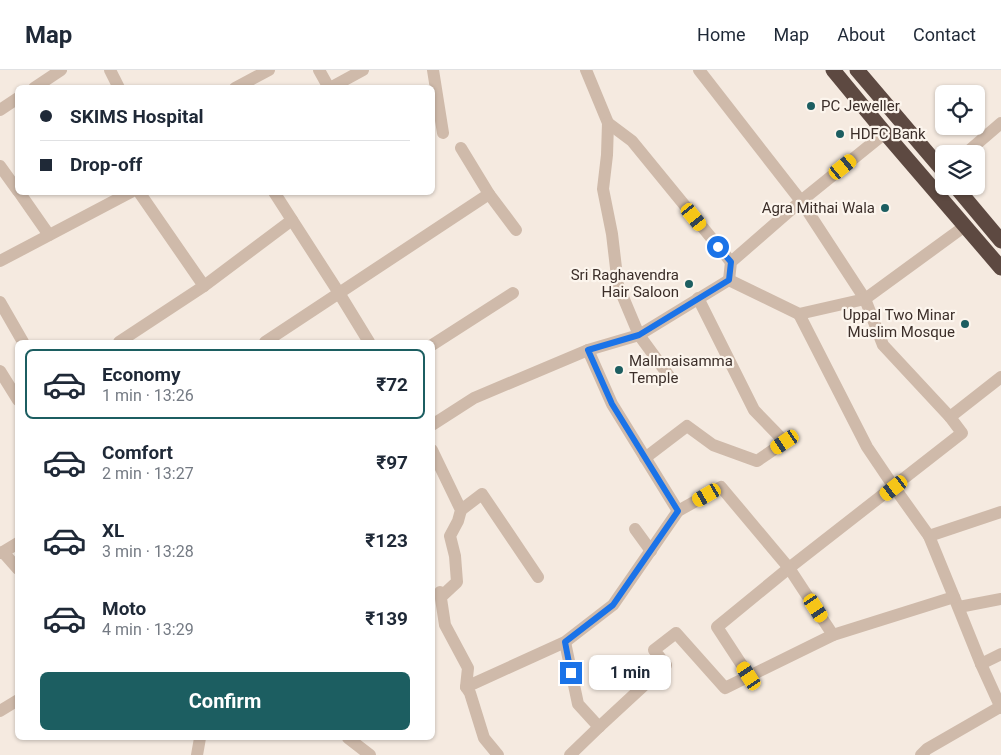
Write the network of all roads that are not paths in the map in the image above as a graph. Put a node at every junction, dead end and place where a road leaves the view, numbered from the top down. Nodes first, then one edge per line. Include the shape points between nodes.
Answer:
1 (61, 70) edge
2 (110, 70) edge
3 (269, 70) edge
4 (319, 70) edge
5 (363, 70) edge
6 (433, 70) edge
7 (586, 70) edge
8 (699, 70) edge
9 (833, 70) edge
10 (857, 70) edge
11 (38, 85) edge
12 (118, 85) edge
13 (241, 85) edge
14 (327, 85) edge
15 (335, 85) edge
16 (15, 100) edge
17 (0, 110) edge
18 (608, 123) junction
19 (1001, 123) edge
20 (443, 133) dead end
21 (885, 133) junction
22 (975, 145) edge
23 (461, 148) dead end
24 (935, 161) edge
25 (0, 166) edge
26 (15, 188) edge
27 (489, 194) junction
28 (20, 195) edge
29 (125, 195) edge
30 (141, 195) edge
31 (276, 195) edge
32 (963, 195) edge
33 (801, 201) junction
34 (292, 220) junction
35 (965, 226) junction
36 (516, 230) dead end
37 (49, 235) junction
38 (1001, 241) edge
39 (0, 261) edge
40 (731, 262) junction
41 (1001, 268) edge
42 (729, 280) junction
43 (204, 286) junction
44 (339, 293) junction
45 (512, 294) dead end
46 (698, 298) junction
47 (865, 299) junction
48 (0, 302) edge
49 (799, 314) junction
50 (639, 335) junction
51 (22, 340) edge
52 (122, 340) edge
53 (268, 340) edge
54 (368, 340) edge
55 (435, 343) edge
56 (588, 350) junction
57 (0, 371) edge
58 (668, 376) dead end
59 (1001, 377) edge
60 (15, 395) edge
61 (950, 417) junction
62 (435, 423) edge
63 (435, 456) edge
64 (645, 458) junction
65 (894, 488) junction
66 (461, 510) junction
67 (678, 511) junction
68 (1001, 512) edge
69 (635, 529) dead end
70 (929, 536) junction
71 (15, 545) edge
72 (651, 551) junction
73 (2, 553) edge
74 (15, 566) edge
75 (789, 568) junction
76 (538, 577) dead end
77 (436, 594) edge
78 (1001, 598) edge
79 (957, 602) junction
80 (834, 636) junction
81 (565, 642) junction
82 (1001, 654) edge
83 (981, 664) junction
84 (749, 676) junction
85 (466, 687) junction
86 (15, 702) edge
87 (1001, 708) edge
88 (0, 712) edge
89 (599, 727) junction
90 (200, 740) edge
91 (351, 740) edge
92 (197, 755) edge
93 (370, 755) edge
94 (498, 755) edge
95 (570, 755) edge
96 (921, 755) edge

1 - 11 street
2 - 12 street
3 - 13 street
4 - 14 street
5 - 15 street
6 - 20 street
7 - 18 street
8 - 33 street
9 - 21 highway
10 - 24 highway
16 - 17 street
18 - 40 street via 632,141
18 - 50 street via 603,189 618,285
19 - 22 street
21 - 33 street
21 - 35 highway
23 - 27 street
25 - 26 street
27 - 36 street
27 - 44 street
28 - 37 street
29 - 37 street
30 - 43 street
31 - 34 street
32 - 38 highway
33 - 40 street
33 - 47 street
34 - 43 street
34 - 44 street
35 - 41 highway
35 - 47 street
37 - 39 street
40 - 42 street
42 - 46 street
42 - 49 street
43 - 52 street
44 - 53 street
44 - 54 street
45 - 55 street
46 - 50 street
46 - 64 street via 754,410 785,442 757,461 713,445 687,426
47 - 49 street
47 - 61 street via 883,345
48 - 51 street
49 - 65 street via 861,436
50 - 56 street
50 - 58 street
56 - 62 street via 474,398
56 - 64 street via 612,404
57 - 60 street
59 - 61 street
61 - 65 street via 962,433
63 - 66 street
64 - 67 street
65 - 70 street
65 - 75 street
66 - 76 street via 482,494
66 - 77 street via 450,536 457,582 443,595
67 - 72 street
67 - 75 street via 721,486
68 - 70 street
69 - 72 street
70 - 79 street
71 - 73 street
72 - 81 street via 613,605
73 - 74 street
75 - 80 street
75 - 84 street via 717,627
77 - 85 street via 445,625 468,668
78 - 79 street
79 - 80 street
79 - 83 street
80 - 84 street
81 - 85 street
81 - 89 street via 578,704
82 - 83 street
83 - 87 street
84 - 89 street via 725,688 676,633 654,650 666,665
85 - 94 street via 484,738
86 - 88 street
87 - 96 street
89 - 95 street
90 - 92 street
91 - 93 street

